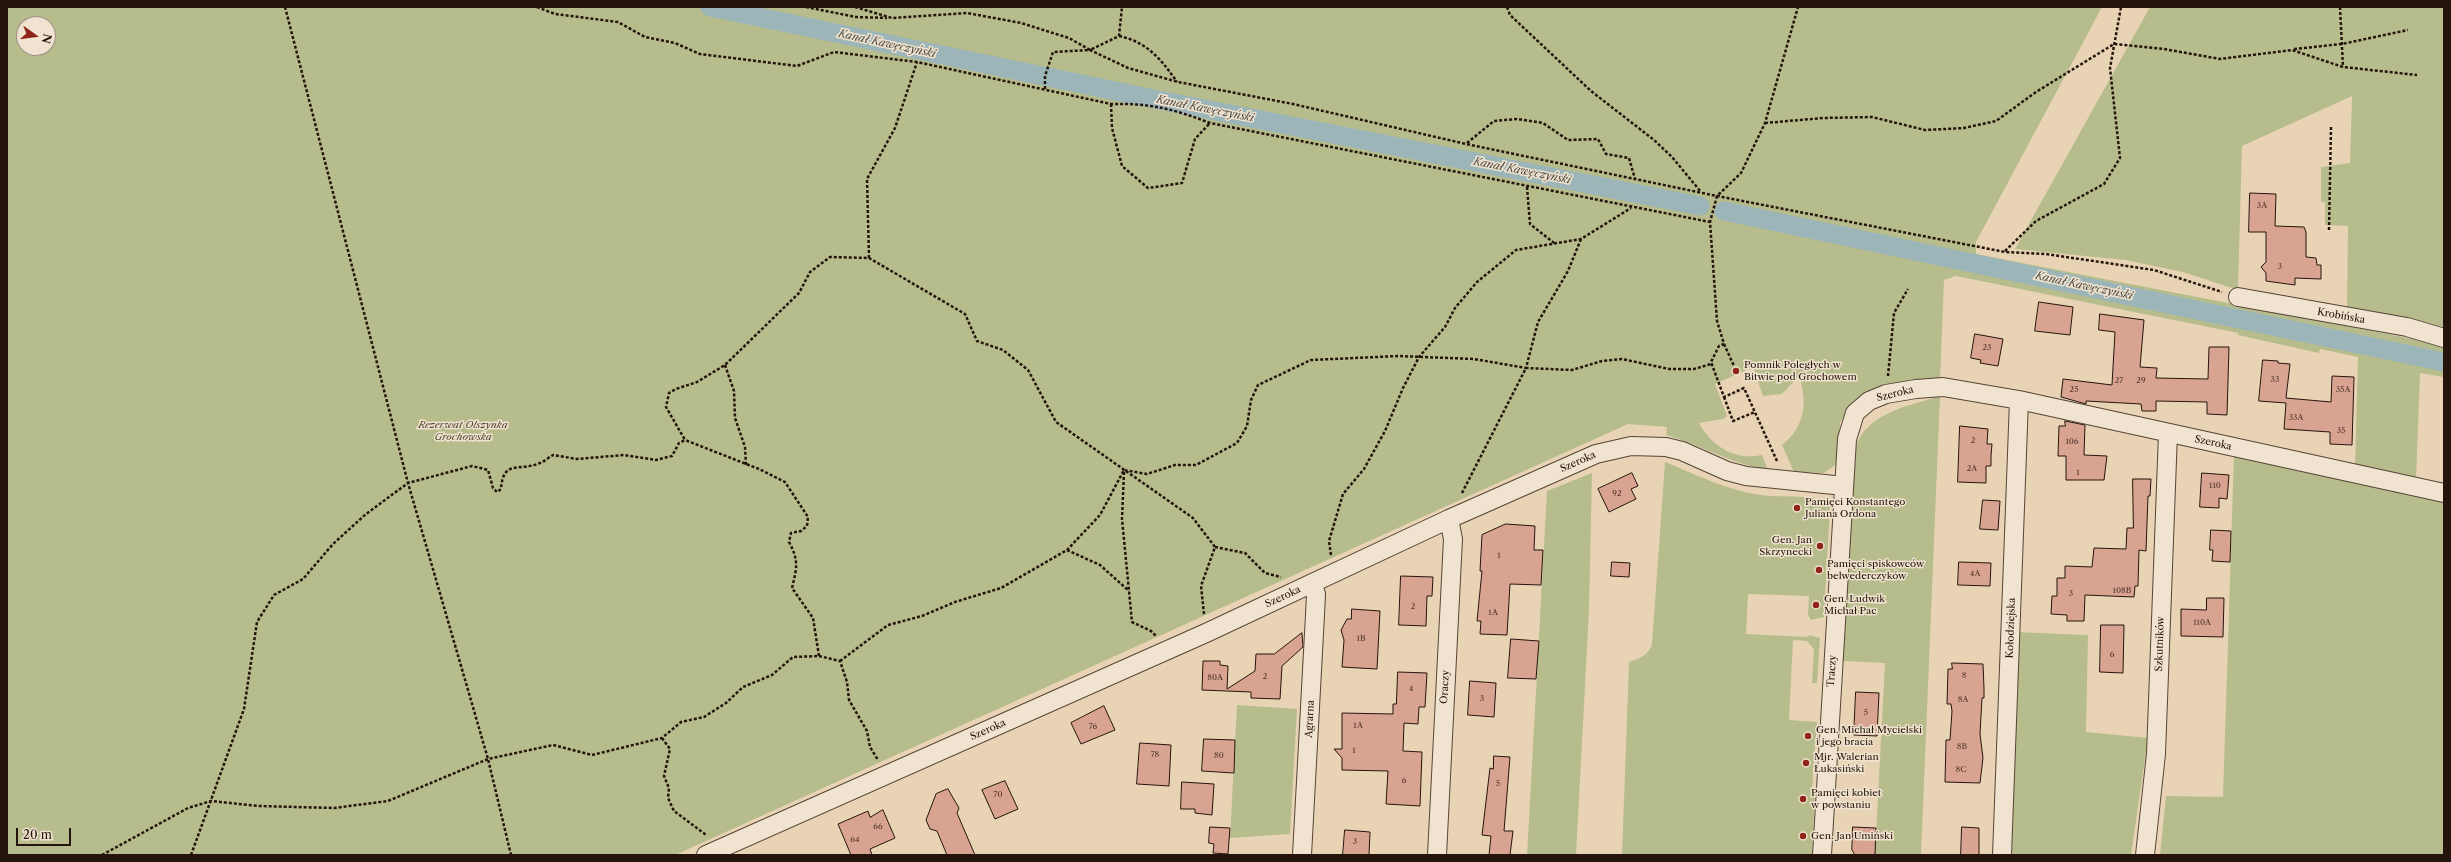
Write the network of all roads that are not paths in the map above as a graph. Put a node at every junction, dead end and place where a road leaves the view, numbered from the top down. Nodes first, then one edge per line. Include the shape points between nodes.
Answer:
1 (2238, 297) road end
2 (2444, 338) edge
3 (2019, 400) junction
4 (2168, 433) junction
5 (1844, 486) junction
6 (2444, 493) edge
7 (1449, 519) junction
8 (1312, 583) junction
9 (706, 855) edge
10 (1302, 855) edge
11 (1436, 855) edge
12 (1822, 855) edge
13 (2002, 855) edge
14 (2145, 855) edge

1 - 2 street, Krobińska via 2407,327
3 - 4 street, Szeroka
3 - 5 street, Szeroka via 1943,387 1886,394 1868,401 1855,413 1847,439
3 - 13 street, Kołodziejska
4 - 6 street, Szeroka
4 - 14 street, Szkutników via 2156,754
5 - 7 street, Szeroka via 1746,476 1727,471 1676,449 1631,446 1596,454
5 - 12 street, Traczy
7 - 8 street, Szeroka
7 - 11 street, Oraczy via 1453,539
8 - 9 street, Szeroka via 1206,633
8 - 10 street, Agrarna via 1316,594

